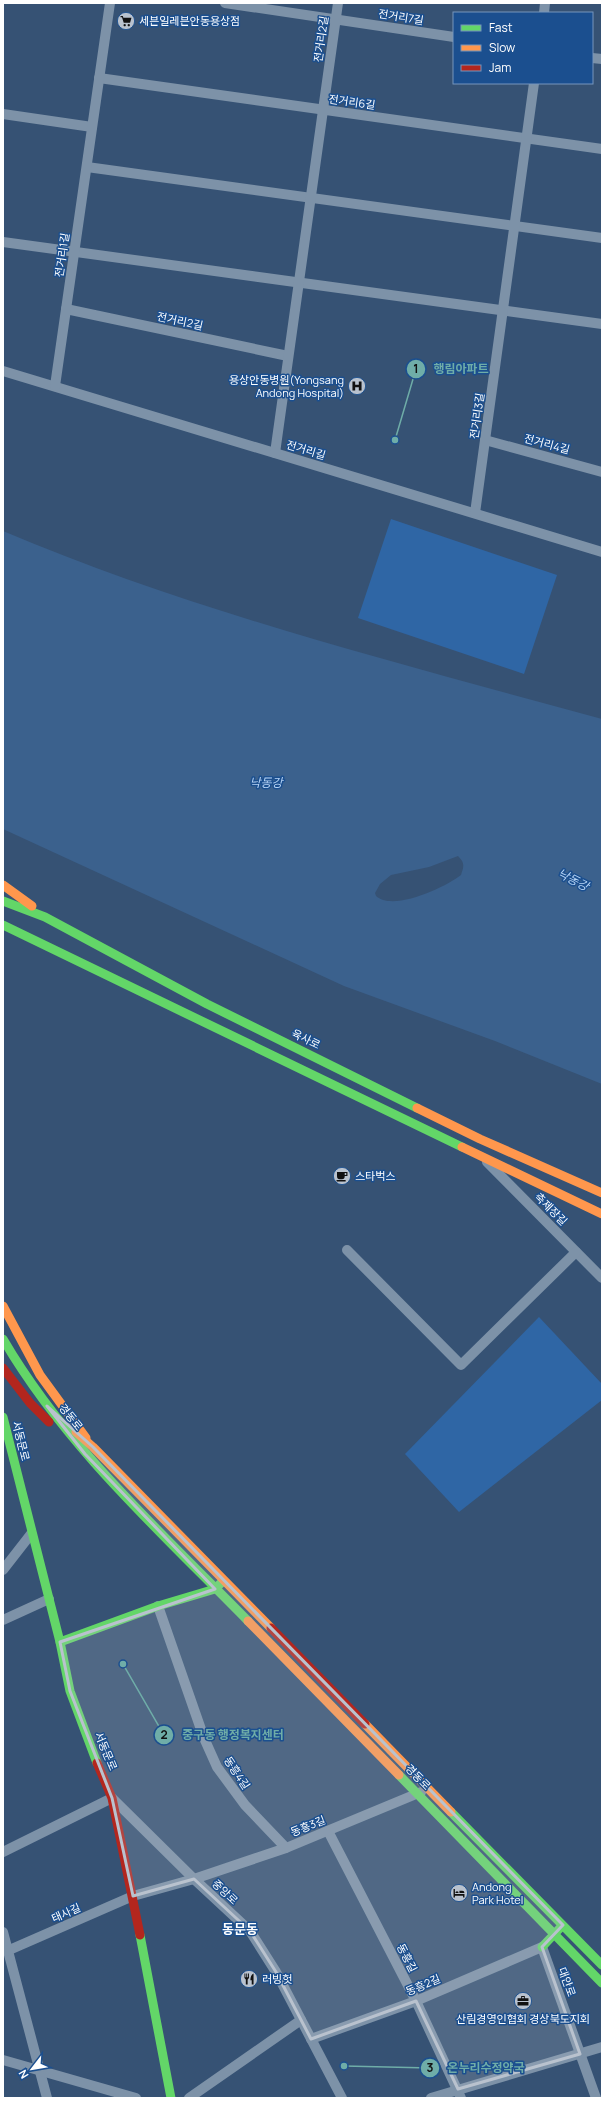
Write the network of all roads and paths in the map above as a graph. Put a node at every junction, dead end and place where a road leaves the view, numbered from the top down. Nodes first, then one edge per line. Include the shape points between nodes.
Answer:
1 (110, 3) edge
2 (225, 3) edge
3 (338, 3) edge
4 (336, 20) junction
5 (453, 37) edge
6 (99, 78) junction
7 (534, 84) edge
8 (323, 110) junction
9 (3, 114) edge
10 (92, 127) junction
11 (527, 139) junction
12 (602, 150) edge
13 (87, 167) junction
14 (311, 198) junction
15 (515, 226) junction
16 (602, 238) edge
17 (3, 242) edge
18 (74, 252) junction
19 (299, 282) junction
20 (66, 309) junction
21 (503, 311) junction
22 (602, 324) edge
23 (288, 356) junction
24 (3, 371) edge
25 (55, 386) junction
26 (486, 440) junction
27 (275, 453) junction
28 (602, 472) edge
29 (475, 513) junction
30 (602, 552) edge
31 (3, 885) edge
32 (3, 901) edge
33 (45, 917) junction
34 (3, 926) edge
35 (483, 1158) junction
36 (599, 1189) edge
37 (588, 1208) junction
38 (602, 1214) edge
39 (347, 1250) dead end
40 (576, 1252) junction
41 (602, 1278) edge
42 (3, 1306) edge
43 (3, 1339) edge
44 (3, 1368) edge
45 (47, 1406) junction
46 (3, 1417) edge
47 (93, 1447) junction
48 (85, 1454) junction
49 (31, 1534) junction
50 (3, 1570) edge
51 (224, 1580) junction
52 (215, 1588) junction
53 (50, 1599) junction
54 (158, 1606) junction
55 (3, 1620) edge
56 (60, 1642) junction
57 (427, 1787) junction
58 (419, 1794) junction
59 (112, 1798) junction
60 (328, 1831) junction
61 (286, 1848) junction
62 (3, 1852) edge
63 (194, 1879) junction
64 (133, 1896) junction
65 (563, 1924) junction
66 (3, 1932) edge
67 (555, 1933) junction
68 (542, 1947) junction
69 (7, 1951) junction
70 (602, 1965) edge
71 (602, 1983) edge
72 (416, 2001) junction
73 (301, 2020) junction
74 (311, 2040) junction
75 (602, 2047) edge
76 (580, 2054) junction
77 (3, 2060) edge
78 (39, 2069) junction
79 (459, 2094) edge
80 (47, 2098) edge
81 (136, 2098) edge
82 (171, 2098) edge
83 (189, 2098) edge
84 (342, 2098) edge
85 (431, 2098) edge
86 (596, 2098) edge

1 - 6 street, 전거리1길
2 - 4 street, 전거리7길
3 - 4 street, 전거리2길
4 - 5 street, 전거리7길
4 - 8 street, 전거리2길
6 - 8 street, 전거리6길
6 - 10 street, 전거리1길
7 - 11 street, 전거리3길
8 - 11 street, 전거리6길
8 - 14 street, 전거리2길
9 - 10 street
10 - 13 street, 전거리1길
11 - 12 street, 전거리6길
11 - 15 street, 전거리3길
13 - 14 street
13 - 18 street, 전거리1길
14 - 15 street
14 - 19 street, 전거리2길
15 - 16 street
15 - 21 street, 전거리3길
17 - 18 street
18 - 19 street
18 - 20 street, 전거리1길
19 - 21 street
19 - 23 street, 전거리2길
20 - 23 street, 전거리2길
20 - 25 street, 전거리1길
21 - 22 street
21 - 26 street, 전거리3길
23 - 27 street, 전거리2길
24 - 25 street, 전거리길
25 - 27 street, 전거리길
26 - 28 street, 전거리4길
26 - 29 street, 전거리3길
27 - 29 street, 전거리길
29 - 30 street, 전거리길
31 - 33 street
32 - 33 street, 육사로
33 - 36 street, 육사로 via 214,1007 480,1139
34 - 35 street
35 - 37 street
35 - 40 street, 축제장길
36 - 37 street
37 - 38 street
39 - 40 street via 460,1365
40 - 41 street, 축제장길
42 - 47 street via 23,1349 66,1413
43 - 45 street
44 - 48 street via 30,1403
45 - 47 street, 경동로
45 - 48 street, 경동로
46 - 49 street, 서동문로
47 - 51 street, 경동로
48 - 52 street, 경동로
49 - 50 street
49 - 53 street, 서동문로
51 - 52 street
51 - 57 street, 경동로
52 - 54 street
52 - 58 street, 경동로
53 - 55 street
53 - 56 street, 서동문로
54 - 56 street
54 - 61 street, 동흥4길 via 204,1738 217,1767 245,1806
56 - 59 street, 서동문로 via 70,1691 86,1738
57 - 58 street, 동흥3길
57 - 65 street, 경동로
58 - 60 street, 동흥3길
58 - 67 street, 경동로
59 - 62 street
59 - 63 street, 중앙로
59 - 64 street, 서동문로
60 - 61 street, 동흥3길
60 - 72 street, 동흥길
61 - 63 street, 동흥3길
63 - 64 street, 동흥3길
63 - 73 street, 중앙로 via 250,1931 276,1972
64 - 69 street, 태사길
64 - 82 street, 서동문로
65 - 67 street
65 - 70 street, 경동로
66 - 69 street
67 - 68 street
67 - 71 street, 경동로
68 - 72 street, 동흥2길
68 - 76 street, 대안로
69 - 78 street
72 - 74 street, 동흥2길
72 - 79 street, 동흥길
73 - 74 street, 중앙로
73 - 83 street
74 - 84 street, 중앙로
75 - 76 street
76 - 79 street
76 - 86 street, 대안로
77 - 78 street
78 - 80 street
78 - 81 street
79 - 85 street

